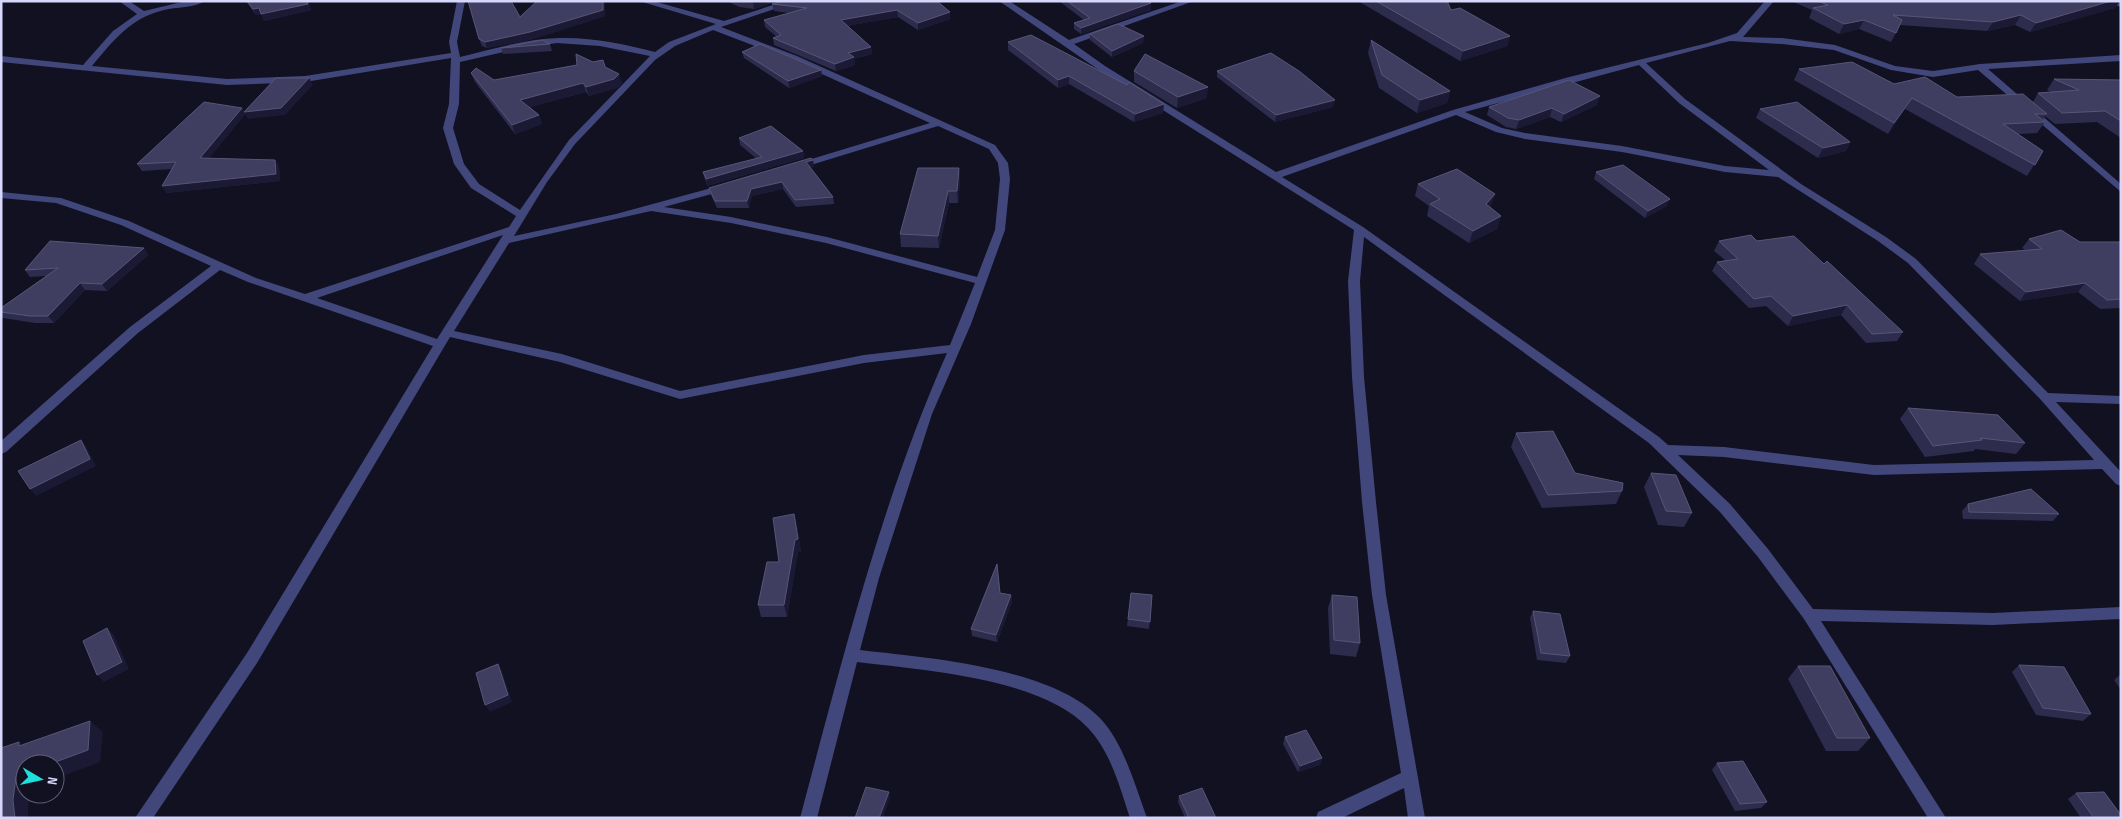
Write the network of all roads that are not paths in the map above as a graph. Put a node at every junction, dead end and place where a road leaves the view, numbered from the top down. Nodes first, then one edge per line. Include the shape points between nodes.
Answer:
1 (123, 1) edge
2 (201, 1) edge
3 (461, 1) edge
4 (643, 1) edge
5 (794, 1) edge
6 (1003, 1) edge
7 (1190, 1) edge
8 (1770, 1) edge
9 (2112, 1) edge
10 (2121, 5) edge
11 (142, 14) junction
12 (720, 26) junction
13 (1729, 39) junction
14 (1068, 43) junction
15 (656, 55) junction
16 (456, 57) junction
17 (2121, 58) edge
18 (1, 59) edge
19 (1642, 64) junction
20 (1980, 67) junction
21 (85, 68) junction
22 (1456, 112) junction
23 (939, 123) junction
24 (790, 168) edge
25 (1782, 174) junction
26 (1275, 176) junction
27 (734, 184) edge
28 (2121, 189) edge
29 (1, 195) edge
30 (650, 208) junction
31 (521, 215) junction
32 (512, 229) junction
33 (1359, 229) junction
34 (505, 241) junction
35 (219, 264) junction
36 (981, 281) junction
37 (306, 298) junction
38 (448, 333) junction
39 (440, 344) junction
40 (954, 348) junction
41 (2045, 397) junction
42 (2121, 400) edge
43 (2, 447) edge
44 (1663, 450) junction
45 (2105, 464) junction
46 (2121, 481) edge
47 (2121, 613) edge
48 (1808, 614) junction
49 (851, 655) junction
50 (1410, 777) junction
51 (143, 818) edge
52 (808, 818) edge
53 (1139, 818) edge
54 (1324, 818) edge
55 (1417, 818) edge
56 (1938, 818) edge

1 - 11 street
2 - 11 street
3 - 16 street via 453,42
4 - 12 street
5 - 12 street
6 - 14 street
7 - 14 street
8 - 13 street via 1750,26
9 - 10 street
11 - 21 street via 126,23
12 - 15 street via 672,44
12 - 23 street
13 - 19 street
13 - 20 street via 1835,48 1919,73
14 - 26 street via 1102,68
15 - 16 street via 622,46 565,41
15 - 31 street via 572,142
16 - 21 street via 344,74 227,82
16 - 31 street via 454,104 448,128 459,164 475,186
17 - 20 street
18 - 21 street
19 - 22 street via 1572,79
19 - 25 street via 1682,101
20 - 28 street
22 - 25 street via 1499,130 1525,136 1622,149 1725,169
22 - 26 street
23 - 24 street
23 - 36 street via 992,147 1003,163 1000,230
25 - 41 street via 1912,261
26 - 33 street
27 - 30 street
29 - 35 street via 57,200 125,223
30 - 34 street
30 - 36 street via 731,220 827,240
31 - 32 street
32 - 34 street
32 - 37 street
33 - 44 street via 1654,440
33 - 50 street via 1354,281 1360,396 1379,595
34 - 38 street
35 - 37 street via 252,280
35 - 43 street via 173,296 111,348
36 - 40 street
37 - 39 street
38 - 39 street
38 - 40 street via 562,358 680,395 864,359
39 - 51 street via 252,658
40 - 49 street via 926,414 872,578
41 - 42 street
41 - 45 street
44 - 45 street via 1724,452 1874,470
44 - 48 street via 1725,508
45 - 46 street
47 - 48 street via 1993,619
48 - 56 street
49 - 52 street
49 - 53 street via 970,672 1039,690 1069,703 1094,723 1117,761
50 - 54 street
50 - 55 street

